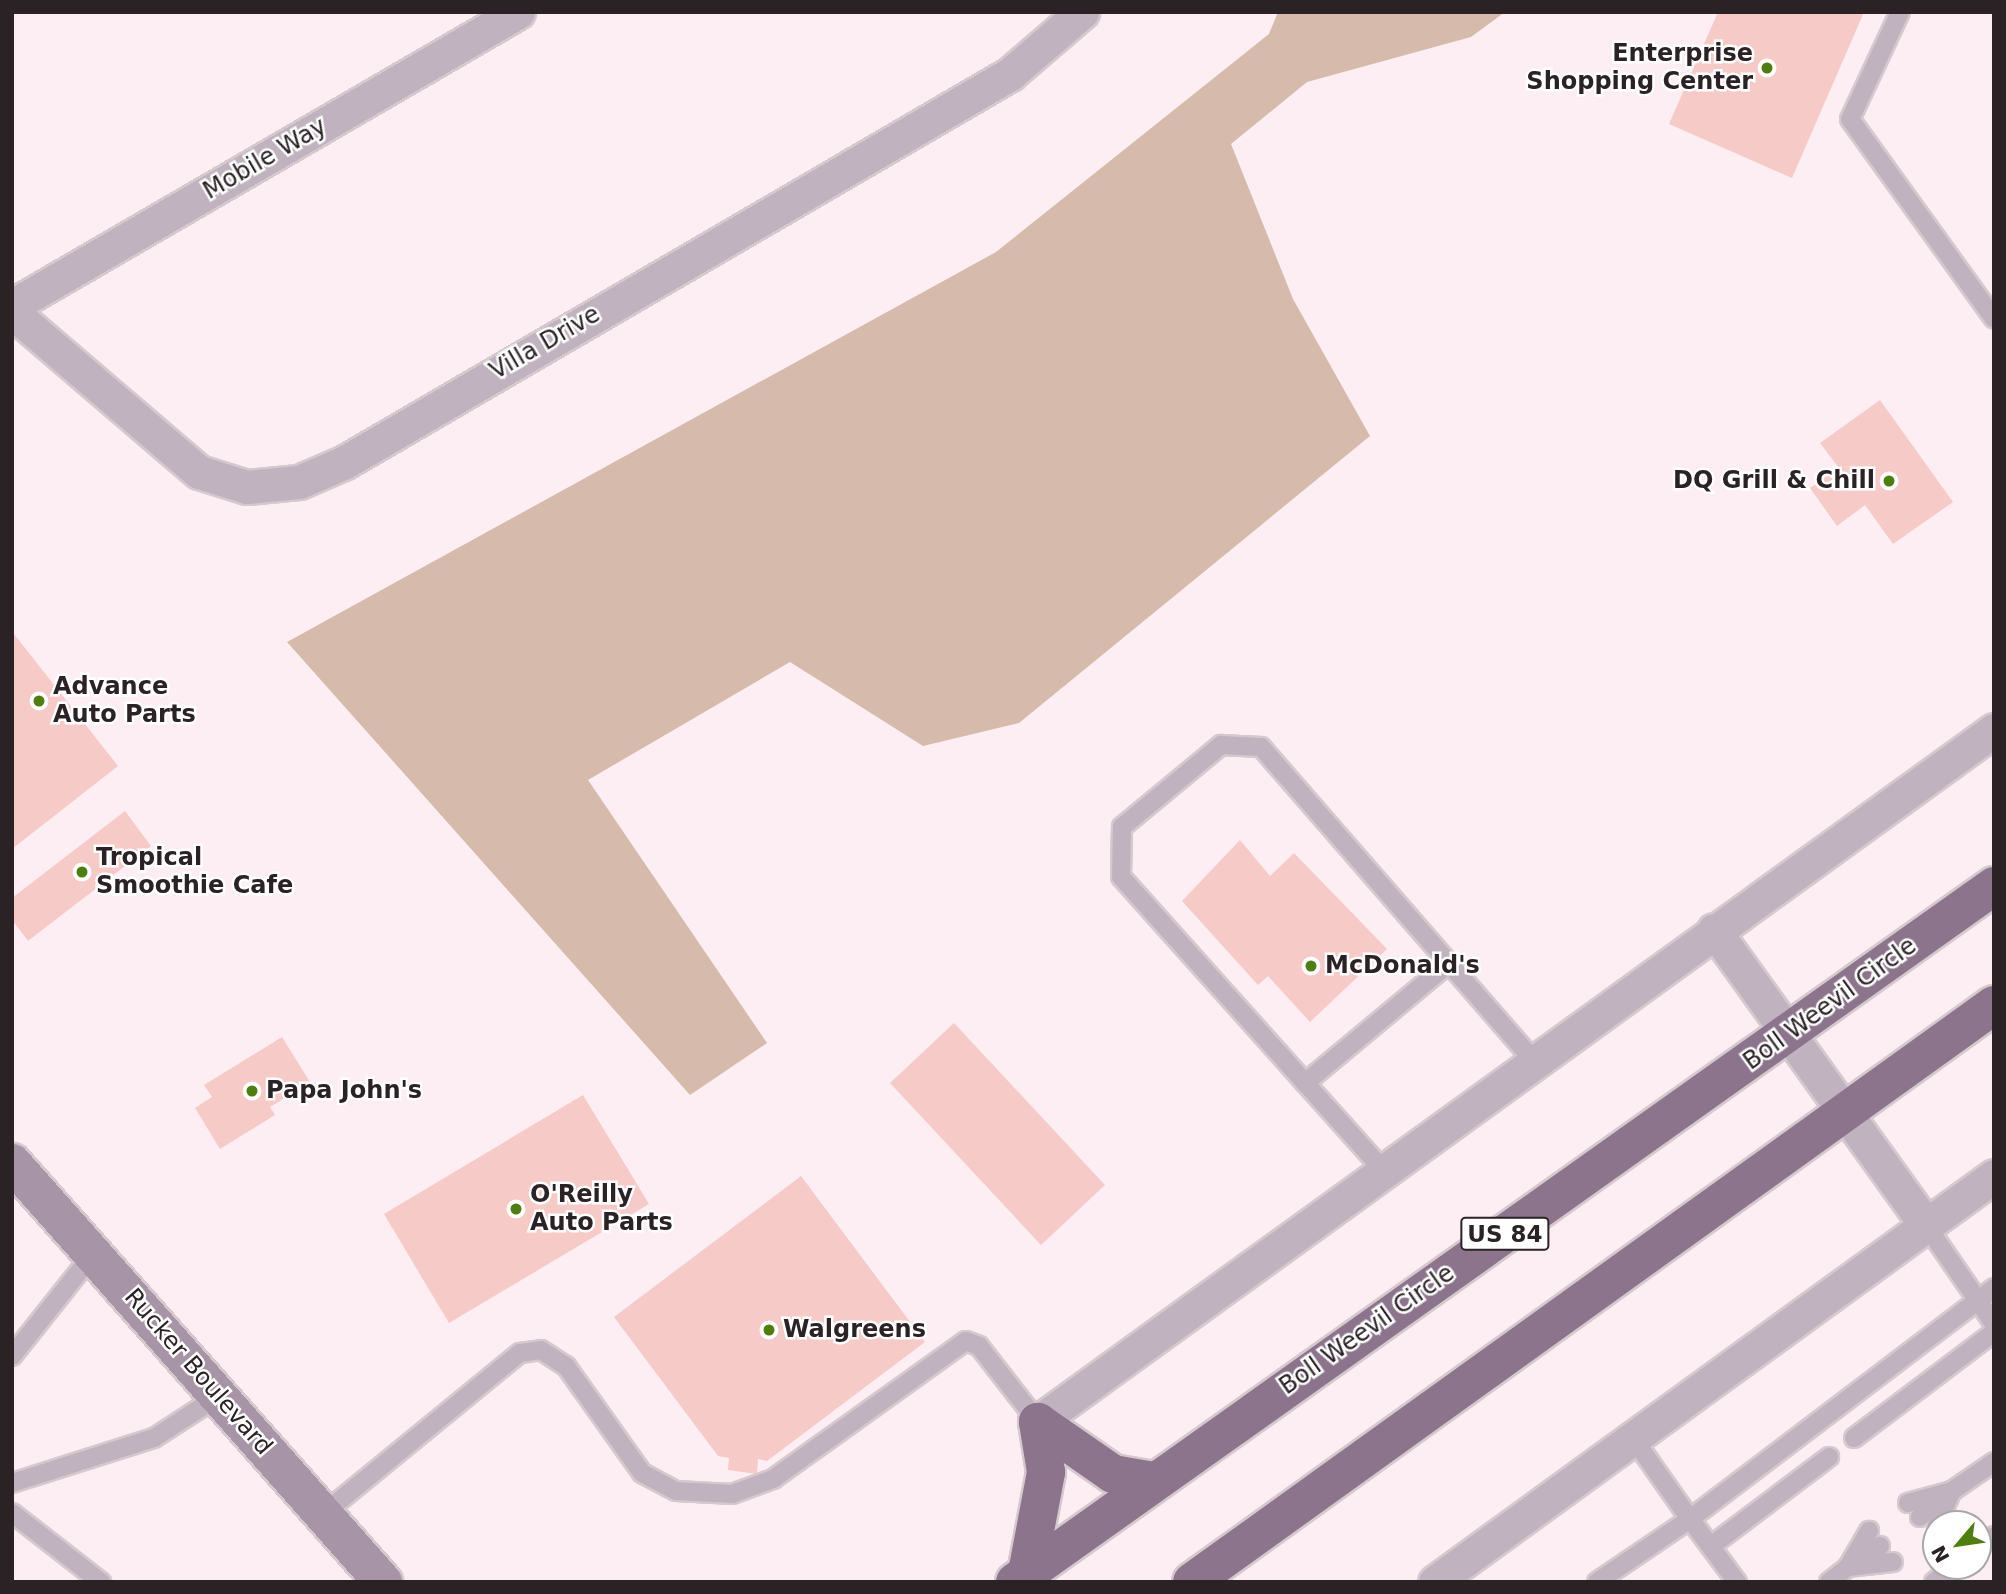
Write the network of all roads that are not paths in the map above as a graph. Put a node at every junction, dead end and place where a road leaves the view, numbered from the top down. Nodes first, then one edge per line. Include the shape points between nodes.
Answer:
1 (518, 12) edge
2 (1082, 12) edge
3 (1900, 12) edge
4 (12, 306) edge
5 (12, 312) edge
6 (1994, 319) edge
7 (1994, 730) edge
8 (1994, 886) edge
9 (1714, 930) junction
10 (1449, 964) junction
11 (1994, 1005) edge
12 (1791, 1032) junction
13 (1534, 1061) junction
14 (1305, 1083) junction
15 (1847, 1111) junction
16 (13, 1166) edge
17 (1384, 1171) junction
18 (1994, 1176) edge
19 (1926, 1225) junction
20 (93, 1254) junction
21 (1994, 1288) edge
22 (1978, 1300) junction
23 (1994, 1324) edge
24 (1994, 1332) edge
25 (12, 1356) edge
26 (219, 1396) junction
27 (1038, 1422) junction
28 (1633, 1438) junction
29 (1854, 1438) dead end
30 (1829, 1457) dead end
31 (1994, 1462) edge
32 (1153, 1481) junction
33 (12, 1483) edge
34 (1952, 1491) junction
35 (1908, 1503) dead end
36 (1940, 1510) edge
37 (323, 1514) junction
38 (14, 1518) edge
39 (1690, 1518) junction
40 (1875, 1539) dead end
41 (1711, 1546) junction
42 (1893, 1562) dead end
43 (1848, 1567) junction
44 (1021, 1577) edge
45 (101, 1582) edge
46 (383, 1582) edge
47 (1192, 1582) edge
48 (1435, 1582) edge
49 (1597, 1582) edge
50 (1737, 1582) edge
51 (1829, 1582) edge

1 - 4 street, Mobile Way
2 - 5 street, Villa Drive via 1010,74 345,462 299,482 247,487 199,472
3 - 6 lane via 1850,120
7 - 9 street
8 - 12 highway, Boll Weevil Circle / US 84
9 - 12 street
9 - 13 street
10 - 13 lane
10 - 14 lane
10 - 14 lane via 1261,747 1221,745 1122,827 1121,877
11 - 15 highway
12 - 15 street
12 - 32 highway, Boll Weevil Circle / US 84
13 - 17 street
14 - 17 lane
15 - 19 street
15 - 47 highway
16 - 20 main road, Rucker Boulevard
17 - 27 street
18 - 19 street
19 - 22 lane
19 - 28 street
20 - 25 lane
20 - 26 main road, Rucker Boulevard
21 - 22 lane
22 - 23 lane
22 - 39 lane
24 - 29 lane
26 - 33 lane via 154,1438
26 - 37 main road, Rucker Boulevard
27 - 32 highway via 1113,1474
27 - 37 lane via 979,1346 967,1341 772,1479 732,1493 676,1491 642,1473 566,1366 541,1350 520,1353
27 - 44 highway via 1046,1472
28 - 39 lane
28 - 48 street
30 - 41 lane
31 - 34 lane
32 - 44 highway, Boll Weevil Circle / US 84
34 - 35 lane
34 - 36 lane
37 - 46 main road, Rucker Boulevard
38 - 45 lane
39 - 41 lane
39 - 49 lane
40 - 43 lane
41 - 50 lane
42 - 43 lane
43 - 51 lane

